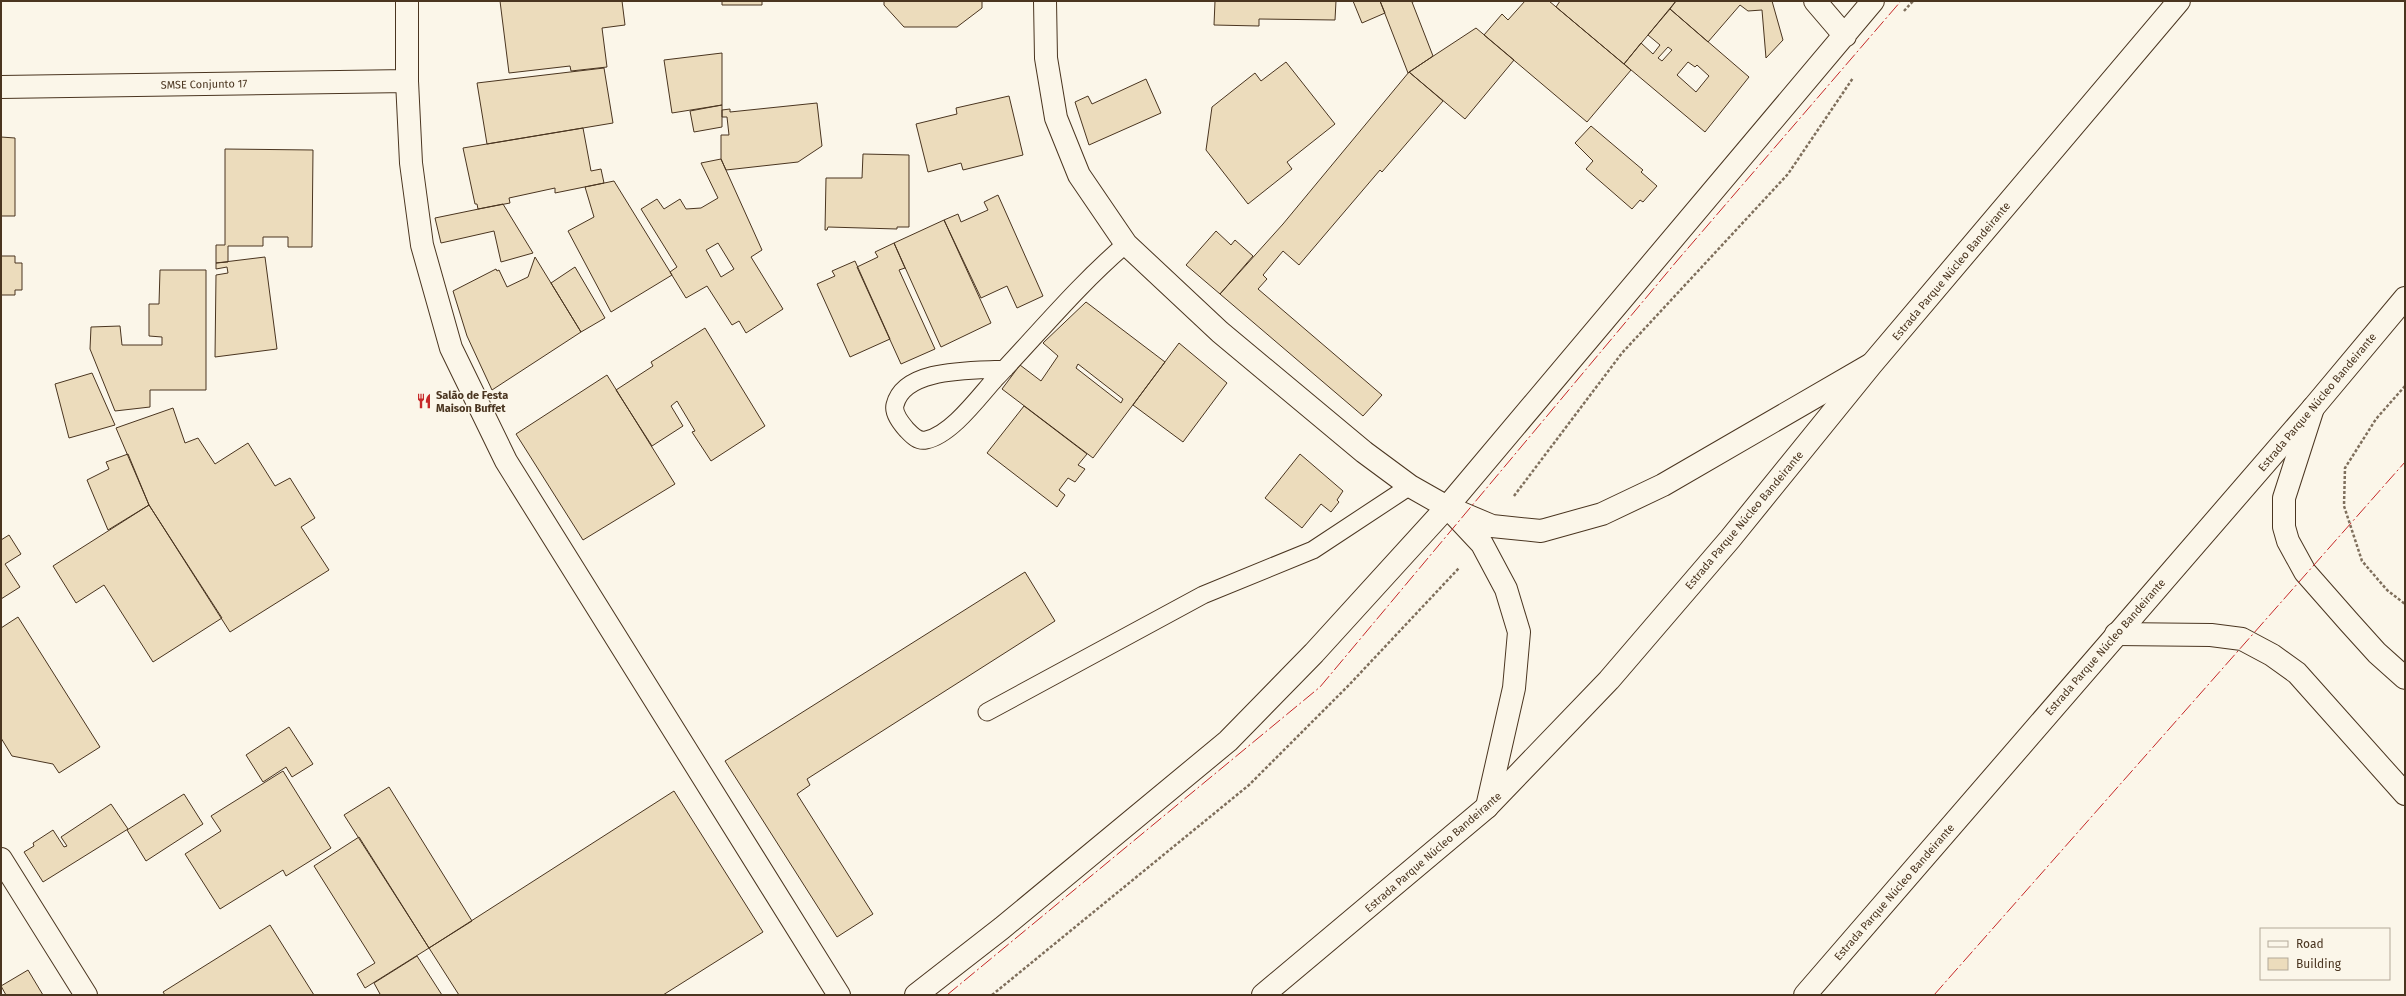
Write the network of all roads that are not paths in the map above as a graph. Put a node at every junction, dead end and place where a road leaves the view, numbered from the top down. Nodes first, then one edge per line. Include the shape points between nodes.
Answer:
1 (407, 1) edge
2 (1045, 1) edge
3 (1814, 1) edge
4 (1873, 1) edge
5 (2179, 1) edge
6 (1845, 36) junction
7 (407, 81) junction
8 (1, 87) edge
9 (1126, 244) junction
10 (2405, 298) edge
11 (1871, 365) junction
12 (1005, 369) junction
13 (2313, 408) junction
14 (1410, 486) junction
15 (1447, 507) junction
16 (2116, 634) junction
17 (2405, 678) edge
18 (987, 712) dead end
19 (2405, 794) edge
20 (1487, 808) junction
21 (1, 860) edge
22 (86, 995) edge
23 (839, 995) edge
24 (916, 995) edge
25 (1264, 995) edge
26 (1805, 995) edge

1 - 7 main road
2 - 9 main road via 1046,58 1056,118 1079,175
3 - 6 main road
4 - 6 main road
5 - 11 main road, Estrada Parque Núcleo Bandeirante
6 - 15 main road
7 - 8 main road, SMSE Conjunto 17
7 - 23 main road via 411,163 422,245 451,348 506,461
9 - 12 lane via 1103,264
9 - 14 main road via 1220,332 1364,452
10 - 13 main road, Estrada Parque Núcleo Bandeirante
11 - 15 main road via 1663,485 1602,514 1541,531 1492,526
11 - 20 main road, Estrada Parque Núcleo Bandeirante via 1730,539 1609,680
12 - 12 lane via 959,418 938,436 924,441 914,438 901,423 894,409 897,396 905,387 927,377 955,371
13 - 16 main road, Estrada Parque Núcleo Bandeirante
13 - 17 main road via 2284,498 2284,527 2288,541 2305,572 2377,653
14 - 15 main road
14 - 18 lane via 1313,550 1203,595
15 - 20 main road via 1482,544 1506,589 1519,632 1514,688
15 - 24 main road via 1314,653 1228,741 1002,928
16 - 19 main road via 2211,635 2242,639 2272,655 2296,673
16 - 26 main road, Estrada Parque Núcleo Bandeirante
20 - 25 main road, Estrada Parque Núcleo Bandeirante
21 - 22 main road

